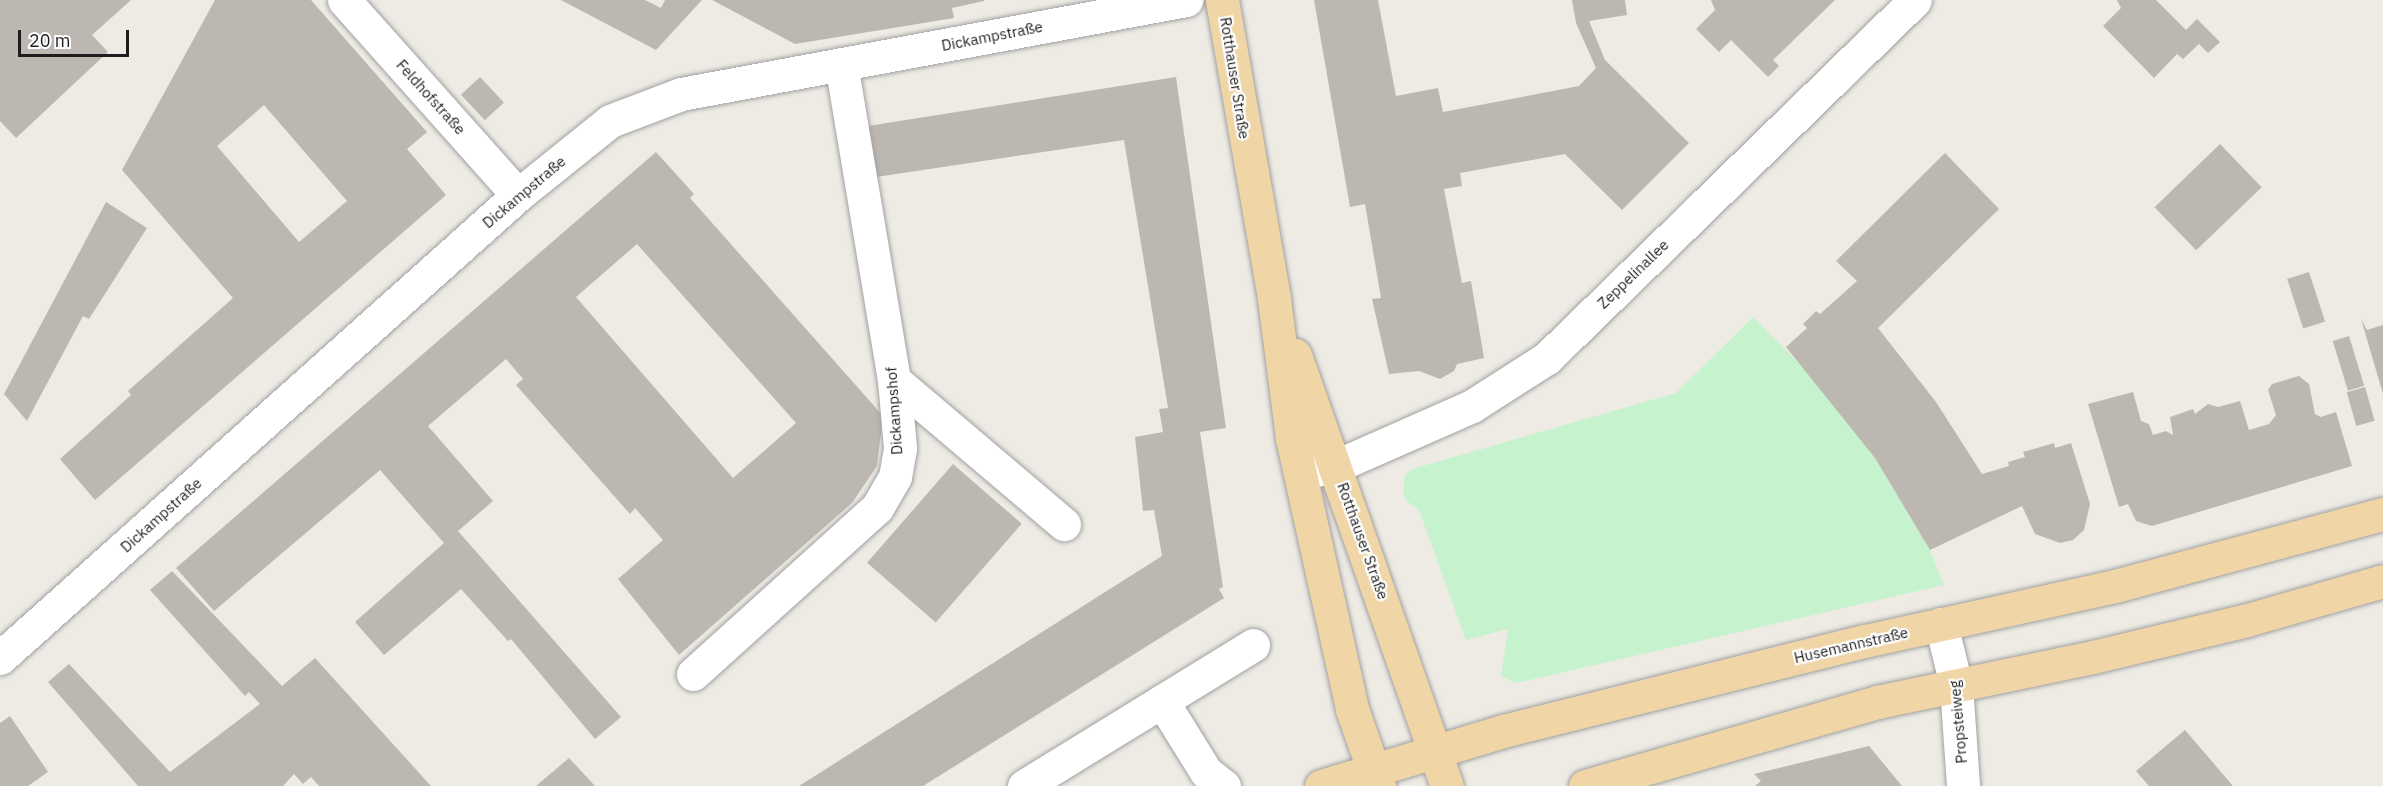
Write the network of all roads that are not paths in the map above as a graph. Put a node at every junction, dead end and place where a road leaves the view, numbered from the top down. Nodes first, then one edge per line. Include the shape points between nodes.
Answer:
1 (344, 0) edge
2 (1186, 0) edge
3 (1222, 0) edge
4 (1915, 0) edge
5 (841, 64) junction
6 (518, 195) junction
7 (1274, 299) junction
8 (894, 380) junction
9 (1336, 466) junction
10 (1302, 473) junction
11 (2383, 514) edge
12 (1064, 524) dead end
13 (2383, 581) edge
14 (1941, 624) junction
15 (1253, 645) dead end
16 (0, 658) edge
17 (693, 674) dead end
18 (1956, 685) junction
19 (1162, 701) junction
20 (1436, 748) junction
21 (1377, 779) edge
22 (1024, 786) edge
23 (1224, 786) edge
24 (1321, 786) edge
25 (1447, 786) edge
26 (1585, 786) edge
27 (1963, 786) edge

1 - 6 street, Feldhofstraße
2 - 5 street, Dickampstraße
3 - 7 main road, Rotthauser Straße
4 - 9 street, Zeppelinallee via 1547,358 1472,406
5 - 6 street, Dickampstraße via 681,94 610,121
5 - 8 street, Dickampshof
6 - 16 street, Dickampstraße
7 - 9 main road, Rotthauser Straße
7 - 10 main road, Rotthauser Straße via 1292,438
8 - 12 street
8 - 17 street, Dickampshof via 900,448 895,477 877,508
9 - 10 street, Zeppelinallee
9 - 20 main road, Rotthauser Straße
10 - 21 main road, Rotthauser Straße via 1352,709
11 - 14 main road, Husemannstraße via 2119,585
13 - 18 main road via 2148,644
14 - 18 street, Propsteiweg
14 - 20 main road, Husemannstraße
15 - 19 street
18 - 26 main road via 1877,702
18 - 27 street, Propsteiweg
19 - 22 street
19 - 23 street via 1206,772
20 - 21 main road, Husemannstraße
20 - 25 main road, Rotthauser Straße
21 - 24 main road, Husemannstraße

